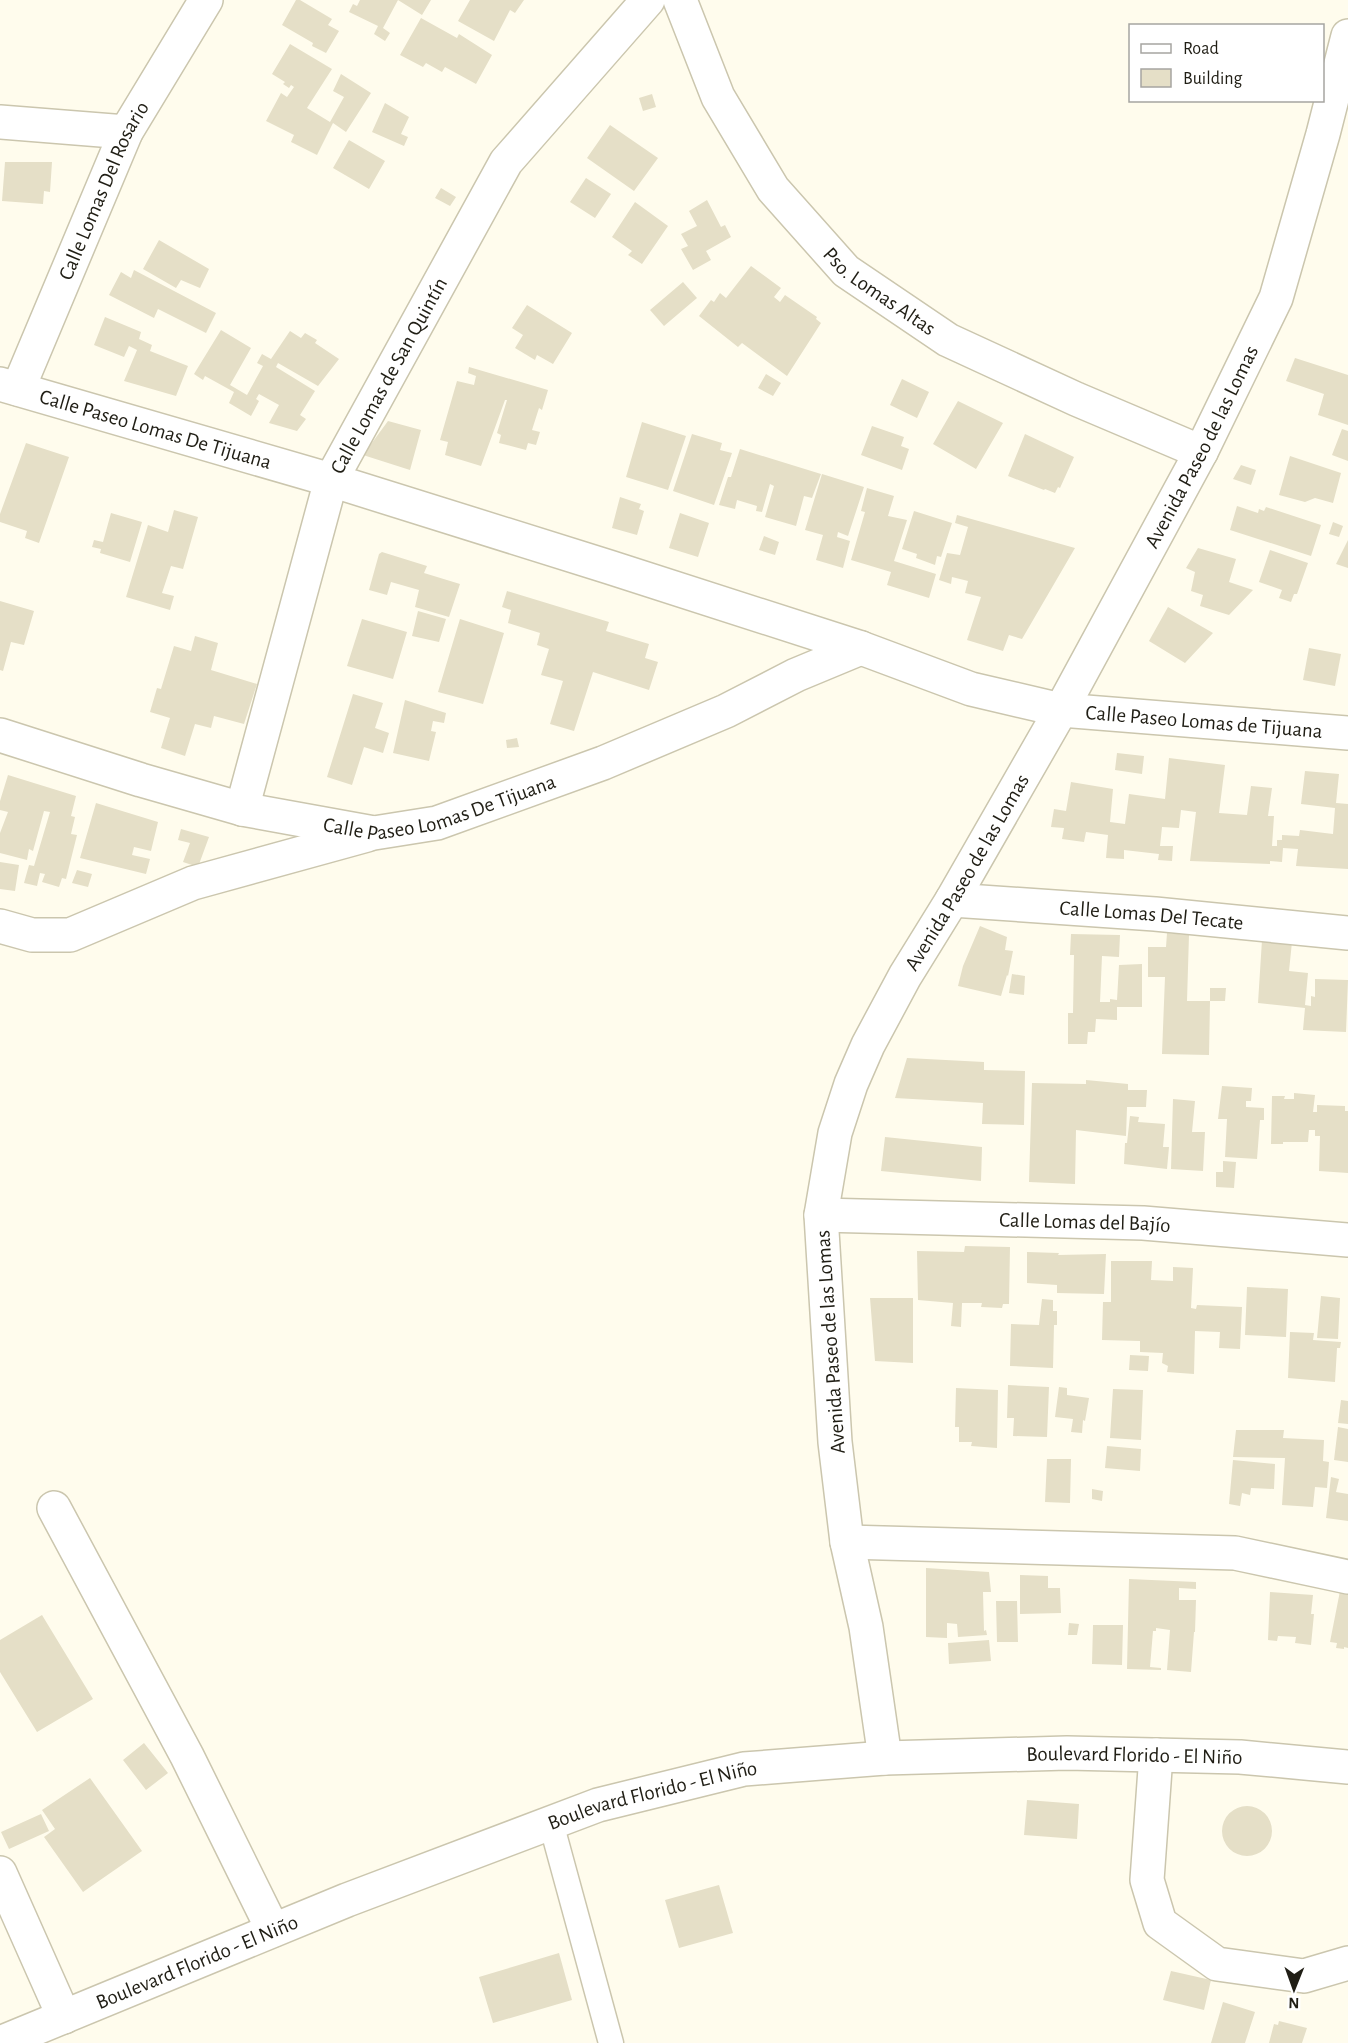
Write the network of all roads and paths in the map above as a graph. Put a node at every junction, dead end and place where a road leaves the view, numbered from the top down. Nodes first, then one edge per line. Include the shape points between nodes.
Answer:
1 (206, 0) edge
2 (648, 0) edge
3 (680, 0) edge
4 (1348, 36) edge
5 (0, 122) edge
6 (126, 132) junction
7 (9, 387) edge
8 (1201, 452) junction
9 (331, 480) junction
10 (861, 648) junction
11 (1061, 710) junction
12 (1348, 733) edge
13 (0, 735) edge
14 (242, 809) junction
15 (374, 832) junction
16 (952, 900) junction
17 (0, 926) edge
18 (1348, 933) edge
19 (821, 1215) junction
20 (1348, 1240) edge
21 (54, 1508) dead end
22 (847, 1542) junction
23 (1348, 1577) edge
24 (1156, 1755) junction
25 (885, 1758) junction
26 (1348, 1767) edge
27 (551, 1823) junction
28 (0, 1873) edge
29 (273, 1930) junction
30 (1348, 1963) edge
31 (64, 2017) junction
32 (0, 2043) edge
33 (611, 2043) edge

1 - 6 street, Calle Lomas Del Rosario
2 - 9 street, Calle Lomas de San Quintín via 506,162
3 - 8 street, Pso. Lomas Altas via 718,97 773,189 846,270 948,340
4 - 8 street, Avenida Paseo de las Lomas via 1276,297
5 - 6 street
6 - 7 street, Calle Lomas Del Rosario
7 - 9 street, Calle Paseo Lomas De Tijuana
8 - 11 street, Avenida Paseo de las Lomas
9 - 10 street, Calle Paseo Lomas De Tijuana
9 - 14 street, Calle Lomas de San Quintín
10 - 11 street, Calle Paseo Lomas De Tijuana via 971,690
10 - 15 street, Calle Paseo Lomas De Tijuana via 603,763 437,823
11 - 12 street, Calle Paseo Lomas de Tijuana
11 - 16 street, Avenida Paseo de las Lomas
13 - 14 street, Calle Paseo Lomas De Tijuana
14 - 15 street, Calle Paseo Lomas De Tijuana
15 - 17 street via 193,883 70,935 32,935
16 - 18 street, Calle Lomas Del Tecate
16 - 19 street, Avenida Paseo de las Lomas via 905,976 851,1084 835,1132
19 - 20 street, Calle Lomas del Bajío via 1143,1223
19 - 22 street, Avenida Paseo de las Lomas via 835,1442
21 - 29 street via 187,1756
22 - 23 street via 1235,1553
22 - 25 street, Avenida Paseo de las Lomas via 866,1627
24 - 25 street, Boulevard Florido - El Niño
24 - 26 street, Boulevard Florido - El Niño via 1240,1757
24 - 30 street via 1147,1880 1160,1923 1217,1964 1304,1976
25 - 27 street, Boulevard Florido - El Niño via 744,1769 597,1805
27 - 29 street, Boulevard Florido - El Niño
27 - 33 lane
28 - 31 street
29 - 31 street, Boulevard Florido - El Niño
31 - 32 street, Boulevard Florido - El Niño

